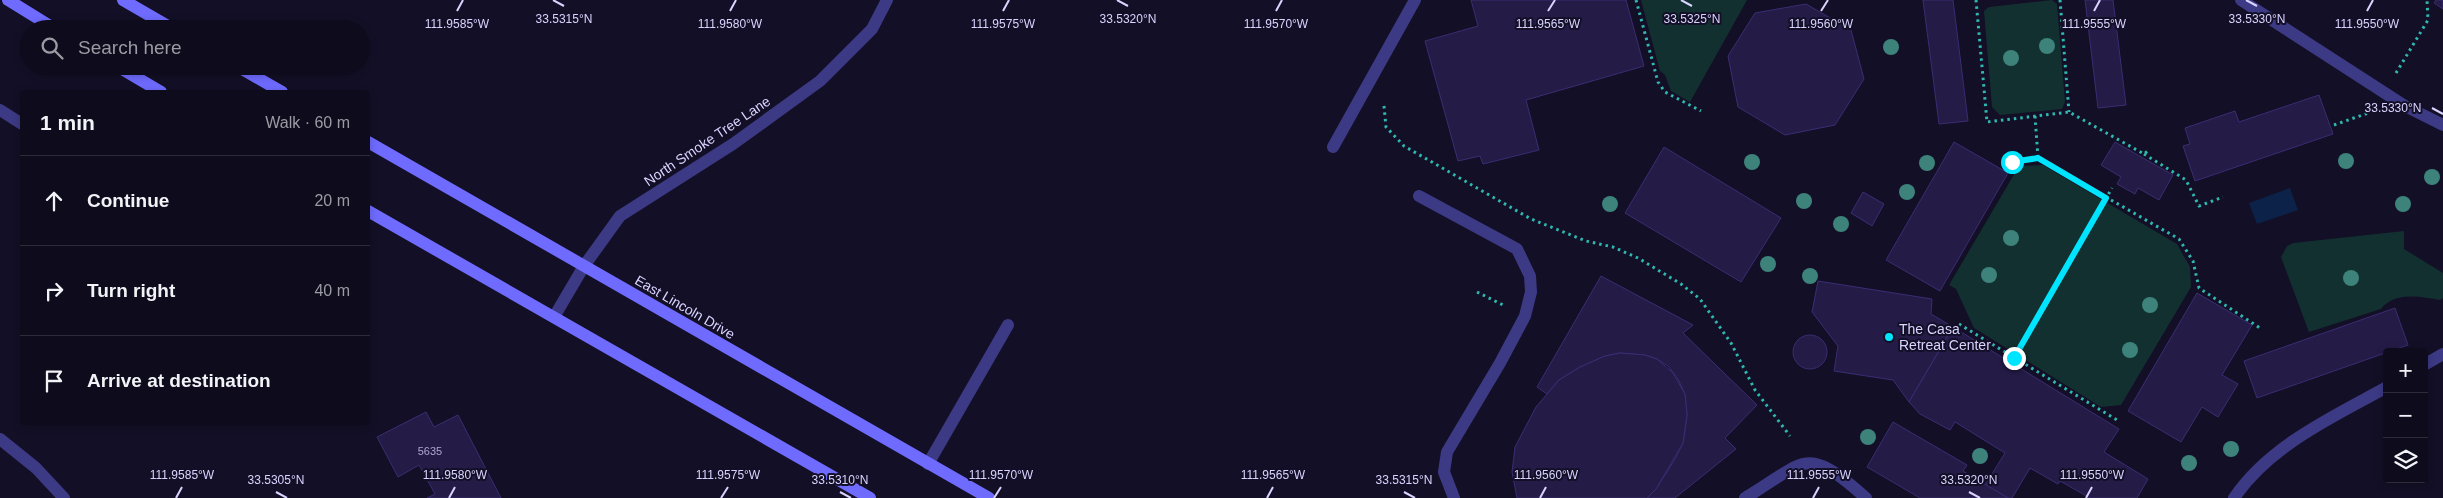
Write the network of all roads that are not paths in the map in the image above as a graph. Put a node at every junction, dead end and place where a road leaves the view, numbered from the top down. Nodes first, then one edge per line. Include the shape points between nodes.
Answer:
1 (8, 0) edge
2 (123, 0) edge
3 (887, 0) edge
4 (1415, 0) edge
5 (2241, 0) edge
6 (40, 20) edge
7 (157, 20) edge
8 (132, 75) edge
9 (253, 75) edge
10 (157, 90) edge
11 (279, 90) edge
12 (0, 110) edge
13 (20, 123) edge
14 (2443, 125) edge
15 (370, 143) edge
16 (1333, 147) dead end
17 (1419, 196) dead end
18 (370, 212) edge
19 (584, 266) junction
20 (554, 317) junction
21 (1008, 326) dead end
22 (2443, 354) edge
23 (2428, 363) edge
24 (2383, 389) edge
25 (0, 439) edge
26 (928, 464) junction
27 (64, 498) edge
28 (870, 498) edge
29 (988, 498) edge
30 (1454, 498) edge
31 (1745, 498) edge
32 (1866, 498) edge
33 (2234, 498) edge

1 - 6 main road
2 - 7 main road
3 - 19 street, North Smoke Tree Lane via 872,30 820,81 733,144 620,216
4 - 16 street
5 - 14 street via 2405,106
8 - 10 main road
9 - 11 main road
12 - 13 street
15 - 19 main road, East Lincoln Drive
17 - 30 street via 1516,250 1530,276 1531,292 1525,316 1447,452 1444,472
18 - 20 main road
19 - 20 street, North Smoke Tree Lane
19 - 26 main road, East Lincoln Drive
20 - 28 main road
21 - 26 street
22 - 23 street
24 - 33 street via 2298,437 2265,463
25 - 27 street via 36,468
26 - 29 main road, East Lincoln Drive
31 - 32 street via 1796,464 1808,462 1827,467

